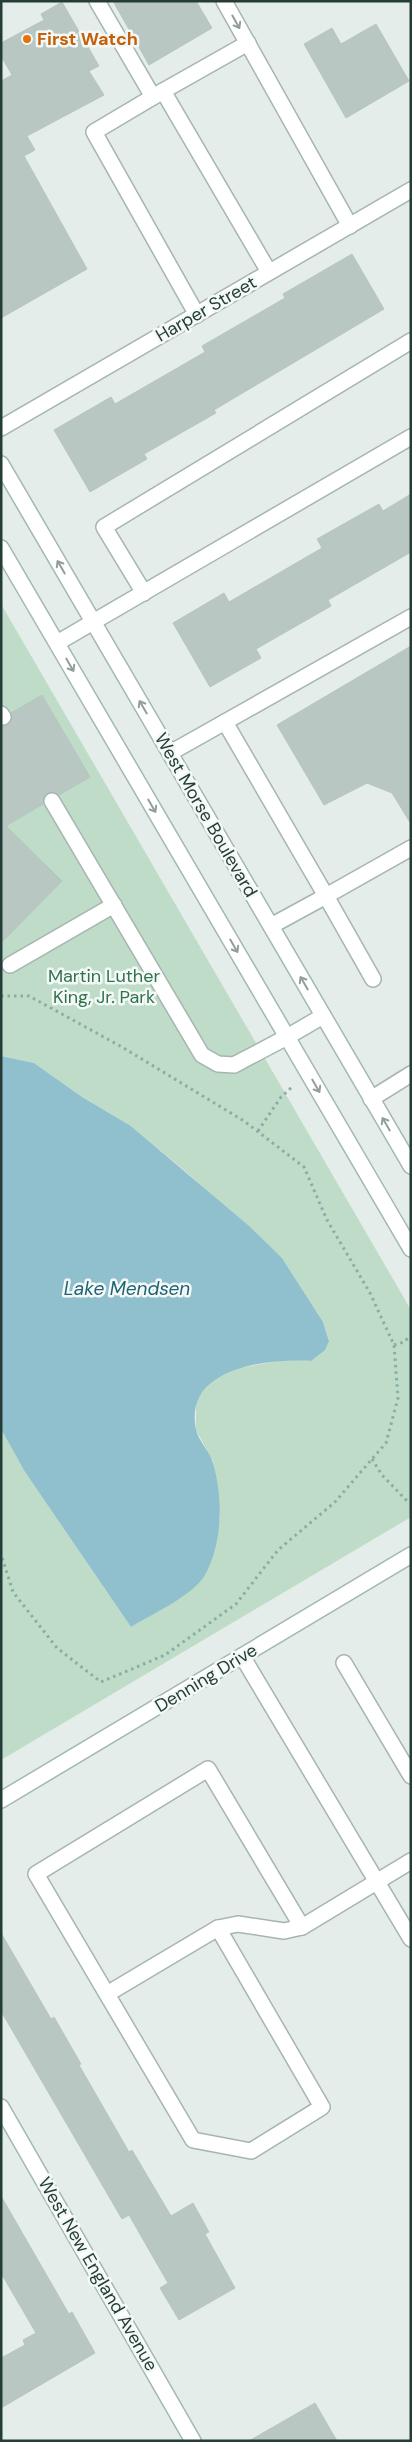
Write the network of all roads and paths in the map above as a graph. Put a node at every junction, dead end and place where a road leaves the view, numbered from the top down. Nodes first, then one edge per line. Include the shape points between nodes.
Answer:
1 (97, 1) edge
2 (224, 1) edge
3 (248, 43) junction
4 (158, 94) junction
5 (411, 190) edge
6 (350, 226) junction
7 (269, 272) junction
8 (197, 315) junction
9 (411, 341) edge
10 (1, 428) edge
11 (411, 437) edge
12 (1, 464) edge
13 (1, 548) edge
14 (144, 593) junction
15 (411, 616) edge
16 (93, 622) junction
17 (57, 643) junction
18 (225, 722) junction
19 (170, 753) junction
20 (52, 801) dead end
21 (411, 848) edge
22 (326, 896) junction
23 (114, 905) junction
24 (271, 926) junction
25 (10, 965) dead end
26 (373, 980) dead end
27 (1, 996) edge
28 (323, 1016) junction
29 (287, 1037) junction
30 (411, 1074) edge
31 (294, 1085) dead end
32 (371, 1098) junction
33 (258, 1131) junction
34 (411, 1166) edge
35 (411, 1249) edge
36 (411, 1335) edge
37 (394, 1345) junction
38 (372, 1459) junction
39 (409, 1503) dead end
40 (1, 1554) edge
41 (411, 1555) edge
42 (242, 1656) junction
43 (344, 1663) dead end
44 (411, 1776) edge
45 (1, 1800) edge
46 (411, 1861) edge
47 (377, 1882) junction
48 (302, 1927) junction
49 (218, 1928) junction
50 (410, 1935) edge
51 (107, 1994) junction
52 (1, 2107) edge
53 (193, 2441) edge

1 - 4 street
2 -> 3 street
3 - 4 street
3 - 6 street
4 - 7 street
4 - 8 street via 94,132
5 - 6 street, Harper Street
6 - 7 street, Harper Street
7 - 8 street, Harper Street
8 - 10 street, Harper Street
9 - 14 street via 104,527
11 - 14 street
16 -> 12 street, West Morse Boulevard
13 - 17 street
14 - 16 street
15 - 18 street
16 - 17 street
19 -> 16 street, West Morse Boulevard
17 -> 29 street
18 - 19 street
18 - 22 street
19 - 24 street, West Morse Boulevard
20 - 23 street
21 - 22 street
22 - 24 street
22 - 26 street
23 - 25 street
23 - 29 street via 202,1056 218,1064 234,1065
28 -> 24 street, West Morse Boulevard
27 - 33 path via 29,996 122,1047
28 - 29 street
28 - 32 street, West Morse Boulevard
29 -> 35 street
30 - 32 street
31 - 33 path
34 -> 32 street, West Morse Boulevard
33 - 37 path via 304,1168 327,1220 370,1293
36 - 37 path
37 - 38 path via 398,1398 386,1443
38 - 39 path via 382,1475
38 - 40 path via 335,1502 278,1550 236,1604 165,1655 100,1682 57,1648 46,1634 14,1592
41 - 42 street, Denning Drive
42 - 45 street, Denning Drive
42 - 47 street
43 - 44 street
46 - 47 street
47 - 48 street
47 - 50 street
48 - 49 street via 284,1931 238,1924
48 - 51 street via 208,1769 36,1874
49 - 51 street
49 - 51 street via 322,2108 251,2150 193,2140
52 - 53 street, West New England Avenue

